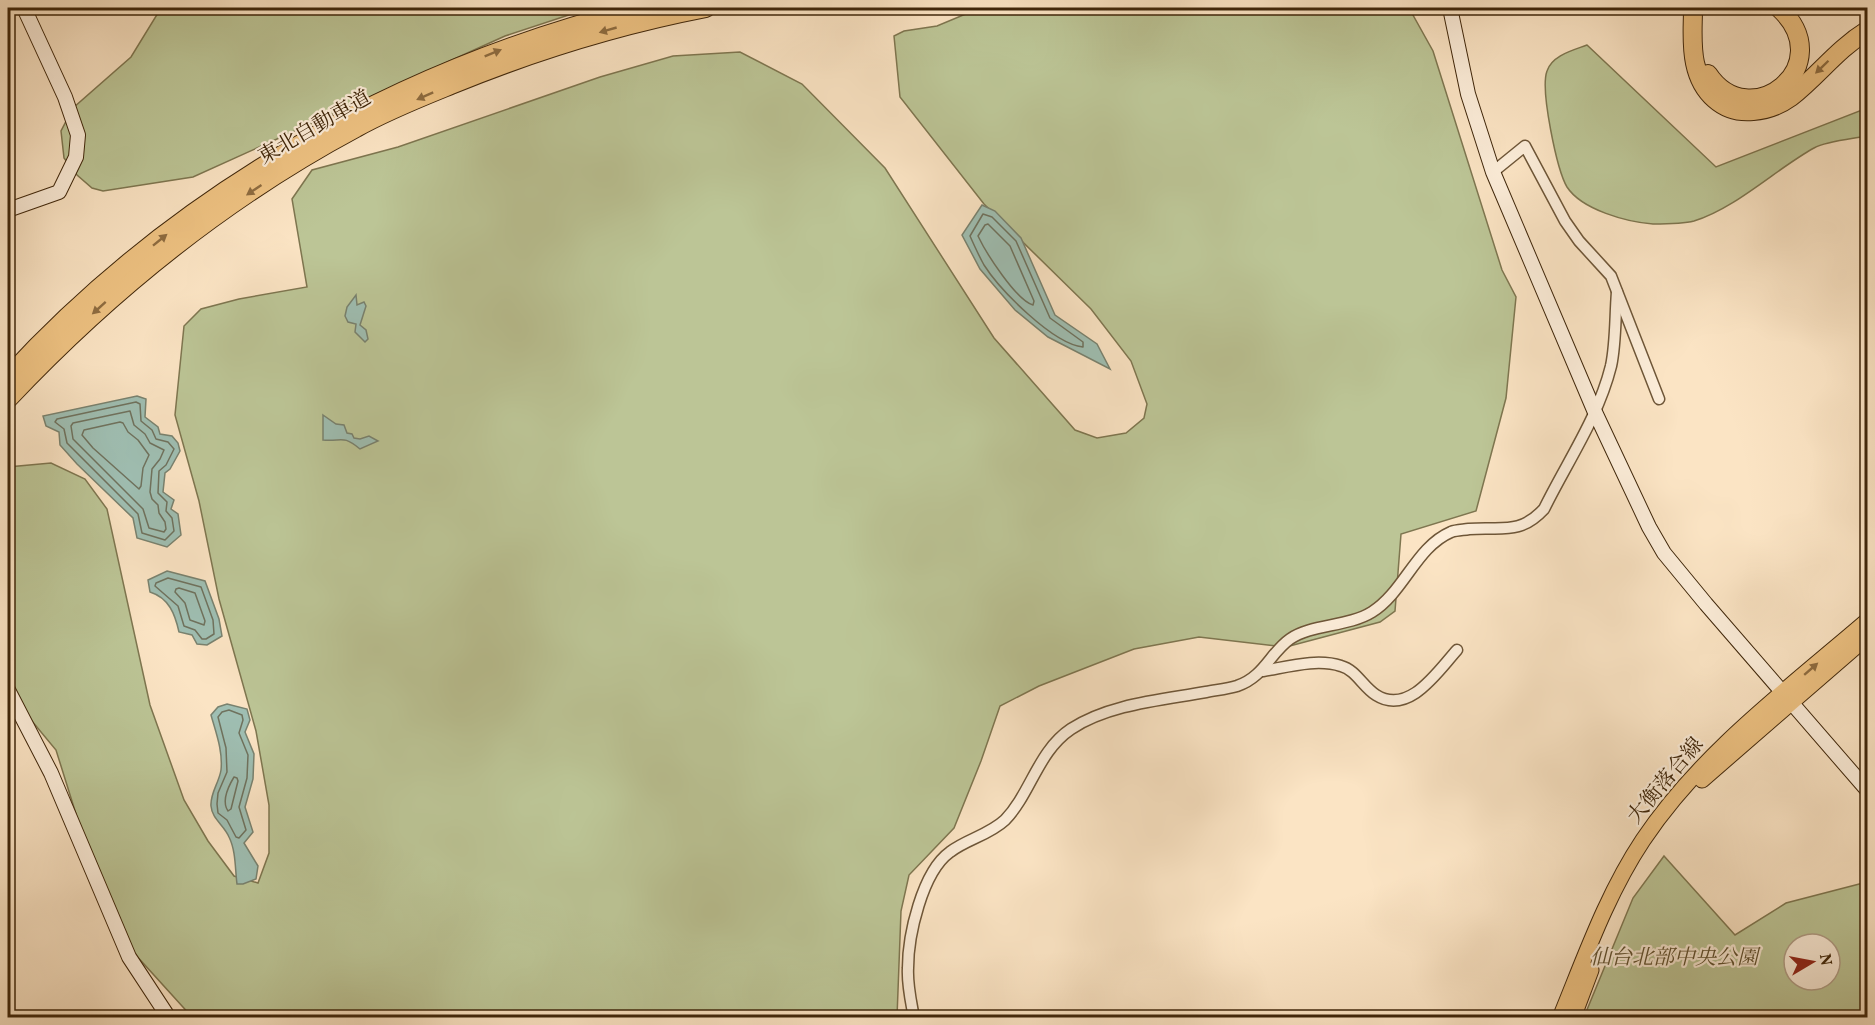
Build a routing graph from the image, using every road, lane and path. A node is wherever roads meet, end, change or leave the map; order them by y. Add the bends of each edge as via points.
1 (24, 8) edge
2 (639, 8) edge
3 (706, 8) edge
4 (1450, 8) edge
5 (1693, 8) edge
6 (1701, 8) edge
7 (1779, 8) edge
8 (1868, 30) edge
9 (1493, 172) junction
10 (8, 210) edge
11 (1617, 292) junction
12 (8, 377) edge
13 (8, 399) edge
14 (1659, 399) dead end
15 (1594, 410) junction
16 (1868, 620) edge
17 (1868, 636) edge
18 (1457, 650) dead end
19 (1263, 671) junction
20 (8, 690) edge
21 (1787, 698) junction
22 (1868, 791) edge
23 (169, 1017) edge
24 (914, 1017) edge
25 (1560, 1017) edge
26 (1573, 1017) edge

1 - 10 street via 78,135 76,157 59,192
12 -> 2 highway, 東北自動車道 via 124,268 210,202 292,148 422,81 559,30
3 -> 13 highway, 東北自動車道 via 623,26 507,62 428,94 299,160 140,272
4 - 9 street via 1468,94
8 -> 5 highway via 1847,43 1776,106 1731,110 1715,101 1695,64
6 - 7 highway via 1701,50 1708,74 1723,91 1745,98 1776,92 1790,80 1798,62 1798,35
9 - 11 street via 1525,146 1565,221 1611,276
9 - 15 street
11 - 14 street
11 - 15 street via 1611,364
15 - 19 street via 1544,509 1534,519 1522,526 1497,530 1452,531 1427,550 1372,612 1292,637
15 - 21 street via 1664,553
21 -> 16 main road, 大衡落合線
17 - 21 main road, 大衡落合線
18 - 19 street via 1415,696 1401,700 1376,695 1342,666 1315,663
19 - 24 street via 1237,686 1104,714 1070,730 1056,742 1006,819 949,852 930,879 910,939 908,984
20 - 23 street via 51,773 129,957
21 - 22 street
21 - 25 main road, 大衡落合線 via 1701,766 1643,840 1615,887
21 - 26 main road, 大衡落合線 via 1708,774 1652,844 1624,890

